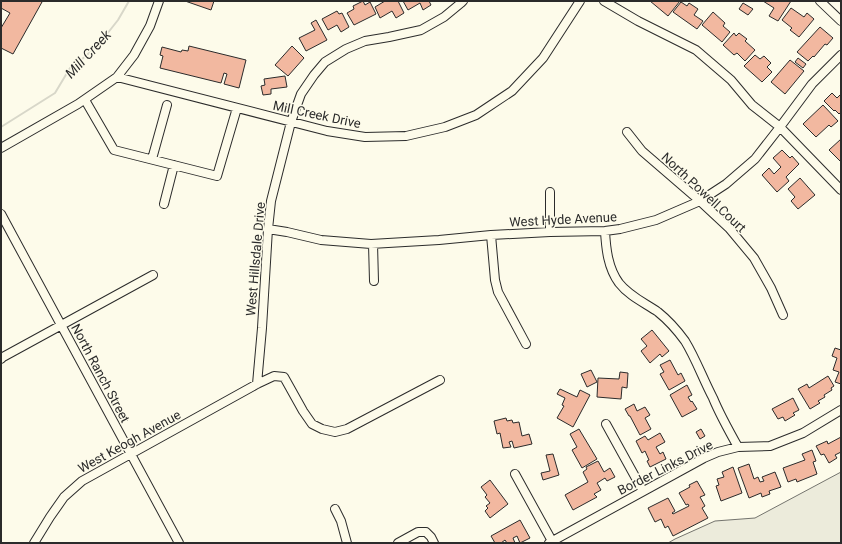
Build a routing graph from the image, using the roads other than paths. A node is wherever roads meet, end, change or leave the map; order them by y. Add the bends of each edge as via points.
1 (159, 1) edge
2 (463, 1) edge
3 (580, 1) edge
4 (604, 1) edge
5 (820, 1) edge
6 (841, 21) edge
7 (841, 55) edge
8 (118, 77) junction
9 (85, 100) junction
10 (166, 105) dead end
11 (237, 108) junction
12 (291, 122) junction
13 (780, 128) junction
14 (627, 132) dead end
15 (1, 148) edge
16 (152, 159) junction
17 (174, 165) junction
18 (841, 190) edge
19 (550, 192) dead end
20 (700, 201) junction
21 (164, 204) dead end
22 (1, 214) edge
23 (268, 229) junction
24 (604, 231) junction
25 (550, 232) junction
26 (490, 235) junction
27 (373, 244) junction
28 (153, 275) dead end
29 (374, 281) dead end
30 (783, 315) dead end
31 (61, 325) junction
32 (526, 344) dead end
33 (1, 359) edge
34 (440, 380) dead end
35 (257, 384) junction
36 (841, 410) edge
37 (606, 424) dead end
38 (738, 447) junction
39 (131, 453) junction
40 (515, 474) dead end
41 (643, 492) junction
42 (334, 509) dead end
43 (551, 542) edge
44 (34, 543) edge
45 (179, 543) edge
46 (347, 543) edge
47 (398, 543) edge
48 (434, 543) edge

1 - 8 street via 150,26
2 - 12 street, West Hillsdale Drive via 444,17 421,30 365,41 324,62 301,94
3 - 12 street, Mill Creek Drive via 543,58 512,91 476,115 445,127 406,136 365,137
4 - 13 street via 638,22 696,50
5 - 6 street
7 - 13 street, West Hyde Avenue via 812,84
8 - 9 street
8 - 11 street, Mill Creek Drive
9 - 15 street
9 - 16 street via 114,150
10 - 16 street
11 - 12 street, Mill Creek Drive
11 - 17 street via 216,176
12 - 23 street, West Hillsdale Drive via 271,201
13 - 18 street
13 - 20 street, West Hyde Avenue via 755,159 726,184
14 - 20 street, North Powell Court via 642,151
16 - 17 street
17 - 21 street
19 - 25 street
20 - 24 street, West Hyde Avenue via 656,220
20 - 30 street, North Powell Court via 730,228 754,258 772,288
22 - 31 street, North Ranch Street
23 - 27 street, West Hyde Avenue via 321,240
23 - 35 street, West Hillsdale Drive
24 - 25 street, West Hyde Avenue
24 - 38 street via 610,265 619,283 672,324 697,363
25 - 26 street, West Hyde Avenue
26 - 27 street, West Hyde Avenue
26 - 32 street via 498,292
27 - 29 street
28 - 31 street
31 - 33 street
31 - 39 street, North Ranch Street
34 - 35 street, West Keogh Avenue via 347,429 335,432 312,424 284,377 274,376
35 - 39 street, West Keogh Avenue
36 - 38 street, Border Links Drive via 803,433 770,446
37 - 41 street
38 - 41 street, Border Links Drive via 704,458
39 - 44 street, West Keogh Avenue via 82,481 64,497
39 - 45 street, North Ranch Street
40 - 43 street
41 - 43 street, Border Links Drive
42 - 46 street
47 - 48 street via 418,532 426,532

